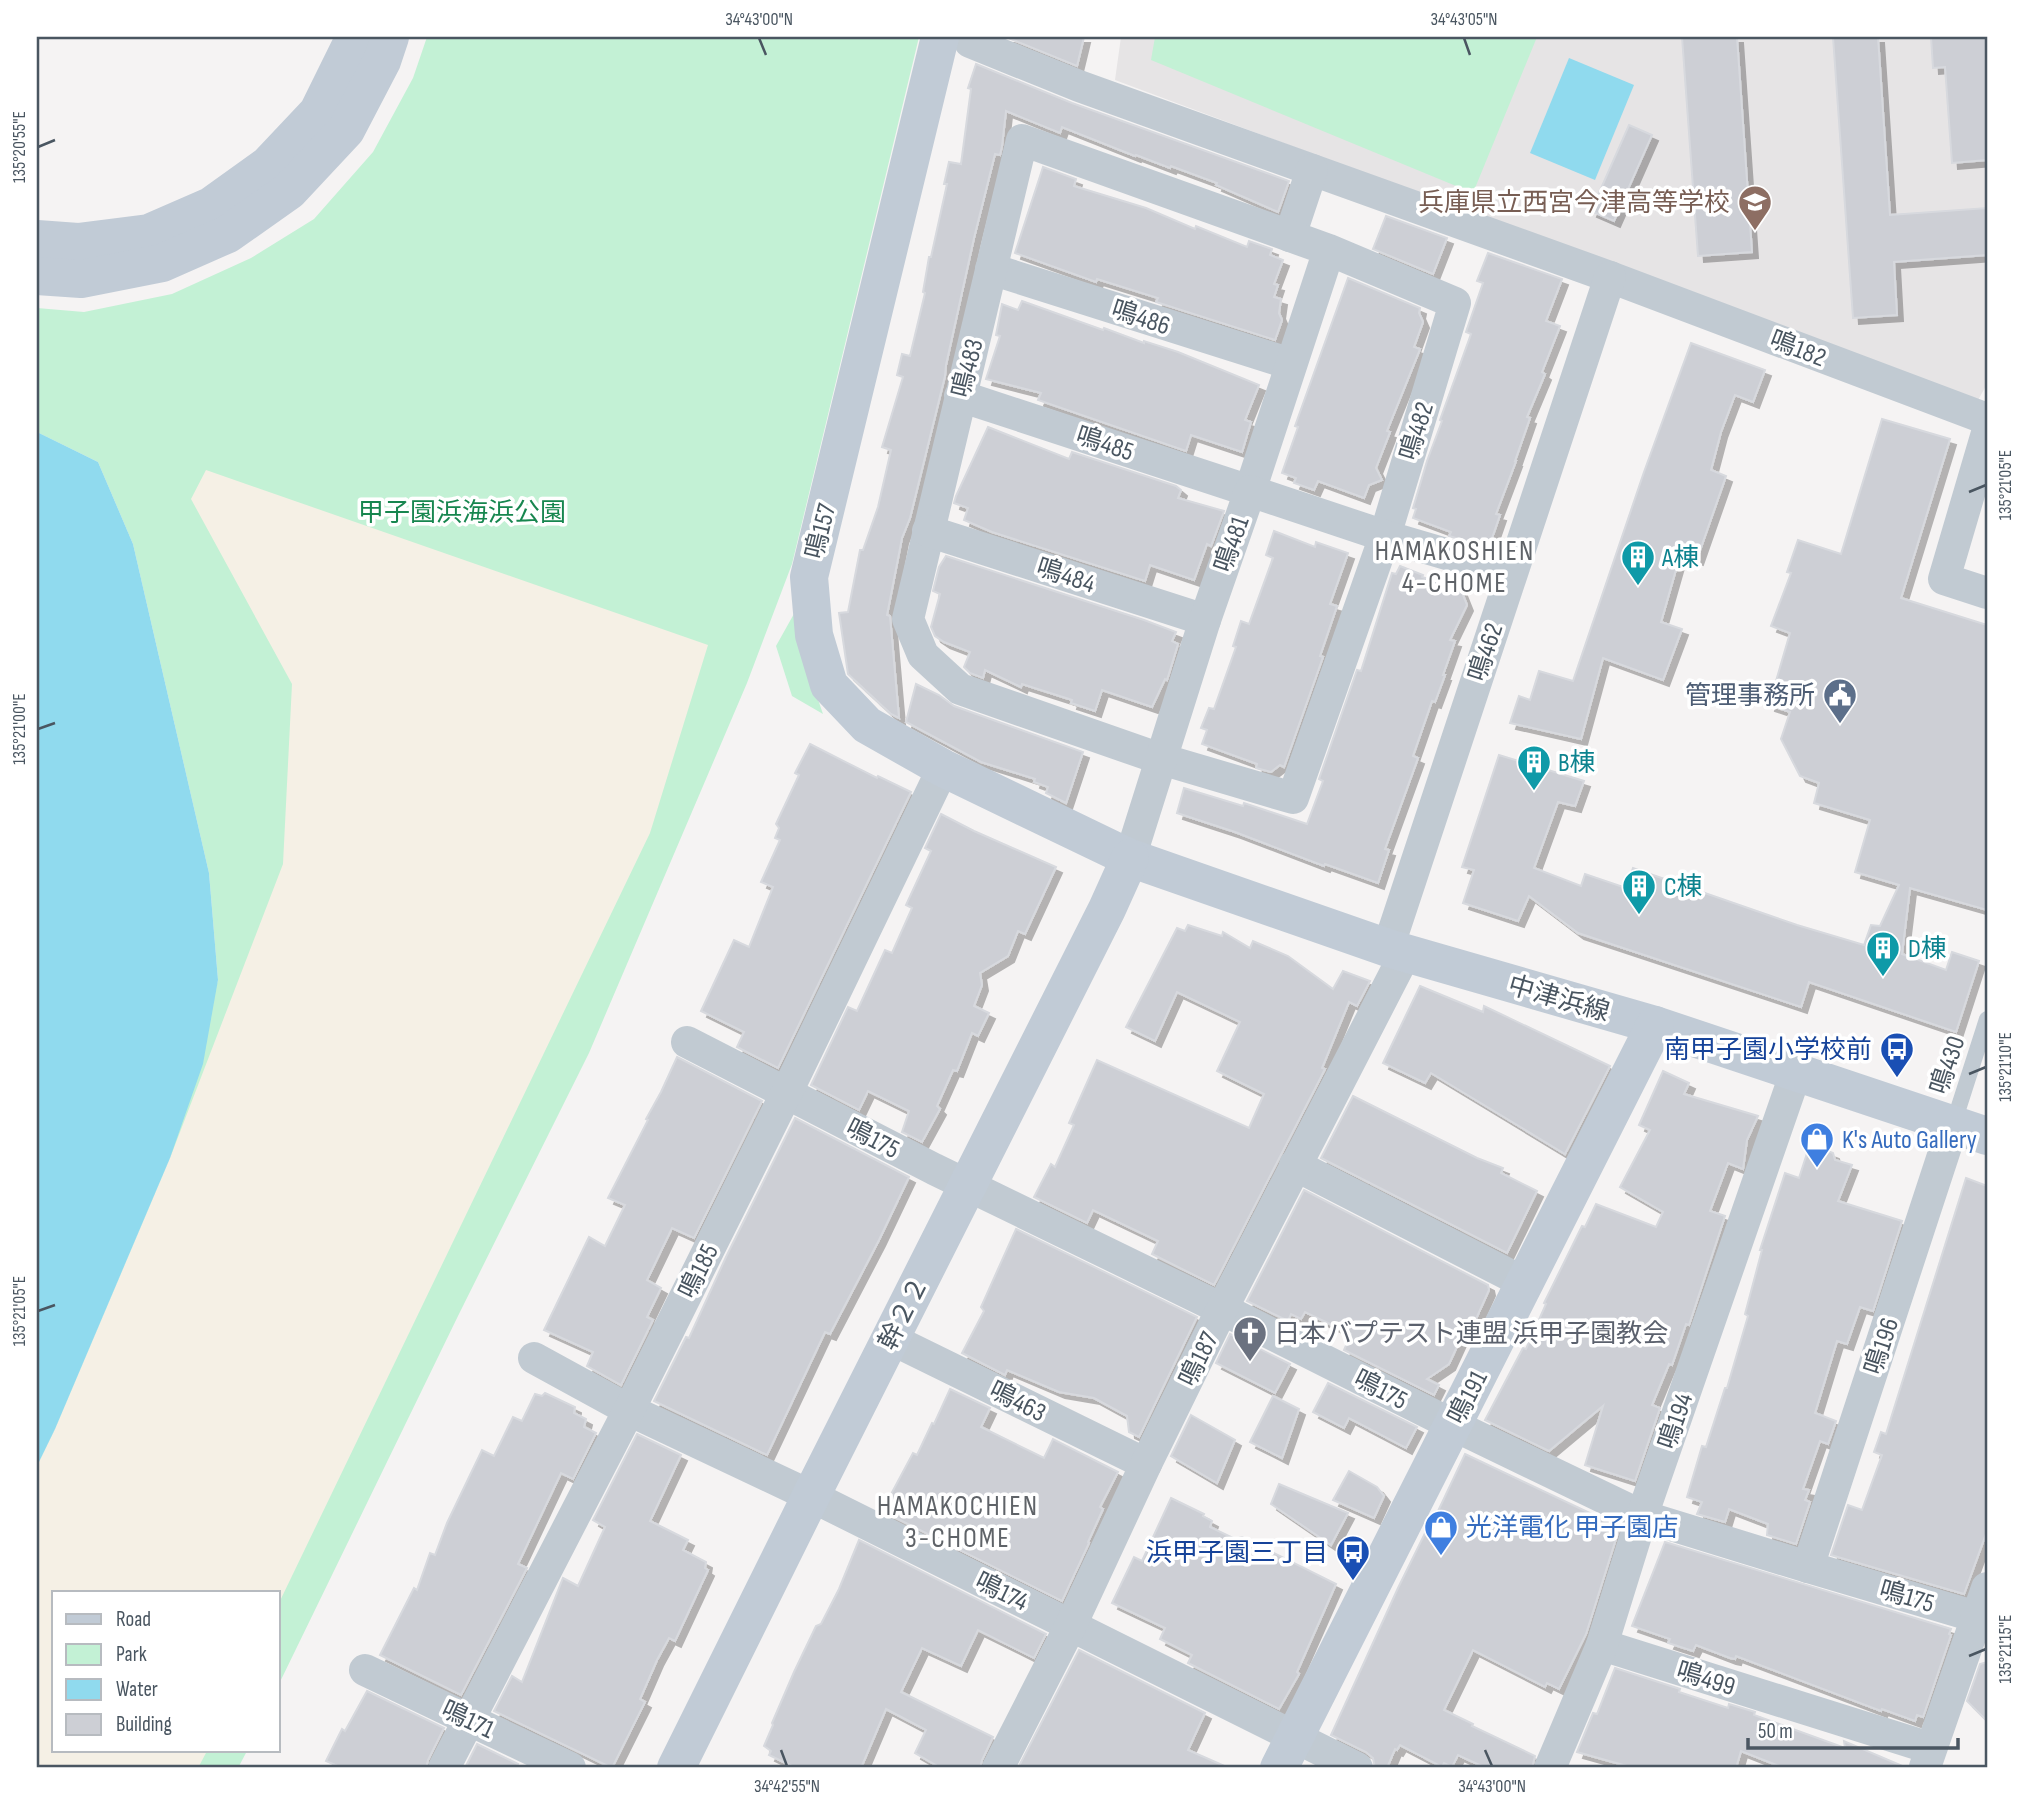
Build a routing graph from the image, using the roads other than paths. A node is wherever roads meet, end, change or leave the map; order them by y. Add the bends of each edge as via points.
1 (355, 37) edge
2 (390, 37) edge
3 (955, 39) edge
4 (1312, 170) junction
5 (1290, 236) junction
6 (37, 239) edge
7 (1329, 250) junction
8 (991, 269) junction
9 (37, 276) edge
10 (1609, 277) junction
11 (1291, 365) junction
12 (960, 396) junction
13 (1987, 419) edge
14 (1987, 433) edge
15 (1250, 491) junction
16 (928, 531) junction
17 (1385, 536) junction
18 (1511, 573) junction
19 (1987, 593) edge
20 (1205, 620) junction
21 (1161, 759) junction
22 (943, 768) junction
23 (1130, 858) junction
24 (1396, 951) junction
25 (1987, 1019) edge
26 (1655, 1025) junction
27 (687, 1042) dead end
28 (1796, 1072) junction
29 (786, 1094) junction
30 (1970, 1130) edge
31 (1295, 1165) junction
32 (968, 1184) junction
33 (1525, 1283) junction
34 (1223, 1309) junction
35 (891, 1339) junction
36 (534, 1358) dead end
37 (629, 1410) junction
38 (1452, 1425) junction
39 (1146, 1464) junction
40 (811, 1496) junction
41 (1642, 1516) junction
42 (1808, 1567) junction
43 (1984, 1608) edge
44 (1071, 1625) junction
45 (1602, 1645) junction
46 (365, 1670) dead end
47 (469, 1719) junction
48 (1287, 1753) edge
49 (1927, 1758) edge
50 (444, 1768) edge
51 (570, 1768) edge
52 (676, 1768) edge
53 (998, 1768) edge
54 (1357, 1768) edge
55 (1552, 1768) edge

1 - 6 street via 318,112 268,164 211,206 149,233 78,242
2 - 9 street via 346,130 289,191 228,234 162,263 81,279
3 - 4 street, 鳴182
3 - 22 street, 鳴157 via 809,577 814,635 829,685 867,725
4 - 5 street
4 - 10 street, 鳴182
5 - 7 street, 鳴483
5 - 8 street, 鳴483 via 1022,140
7 - 11 street
7 - 17 street, 鳴482 via 1455,303
8 - 11 street, 鳴486
8 - 12 street, 鳴483
10 - 13 street, 鳴182
10 - 18 street, 鳴462
11 - 15 street
12 - 15 street, 鳴485
12 - 16 street, 鳴483
14 - 19 street via 1944,579
15 - 17 street, 鳴481
15 - 20 street, 鳴481
16 - 20 street, 鳴484
16 - 21 street, 鳴483 via 908,620 923,655 960,689
17 - 18 street, 鳴481
17 - 21 street, 鳴482 via 1293,798
18 - 24 street, 鳴462
20 - 21 street, 鳴481
21 - 23 street, 鳴481
22 - 23 street, 鳴157
22 - 29 street, 鳴185
23 - 24 street, 中津浜線
23 - 32 street, 幹２２
24 - 26 street, 中津浜線
24 - 31 street, 鳴187 via 1343,1075
25 - 30 lane, 鳴430
26 - 28 street, 中津浜線
26 - 33 street, 鳴191
27 - 29 street, 鳴175
28 - 30 street, 中津浜線
28 - 41 street, 鳴194
29 - 32 street, 鳴175
29 - 37 street, 鳴185
30 - 42 street, 鳴196
31 - 33 street
31 - 34 street, 鳴187
32 - 34 street, 鳴175
32 - 35 street, 幹２２
33 - 38 street, 鳴191
34 - 38 street, 鳴175
34 - 39 street, 鳴187
35 - 39 street, 鳴463
35 - 40 street, 幹２２
36 - 37 street, 鳴174
37 - 40 street, 鳴174
37 - 47 street, 鳴185
38 - 41 street, 鳴175
38 - 48 street, 鳴191
39 - 44 street, 鳴187
40 - 44 street, 鳴174
40 - 52 street, 幹２２
41 - 42 street, 鳴175
41 - 45 street, 鳴194
42 - 43 street, 鳴175
43 - 49 street
44 - 48 street, 鳴174
44 - 53 street, 鳴187
45 - 49 street, 鳴499
45 - 55 street, 鳴194
46 - 47 street, 鳴171
47 - 50 street, 鳴185
47 - 51 street, 鳴171
48 - 54 street, 鳴174

